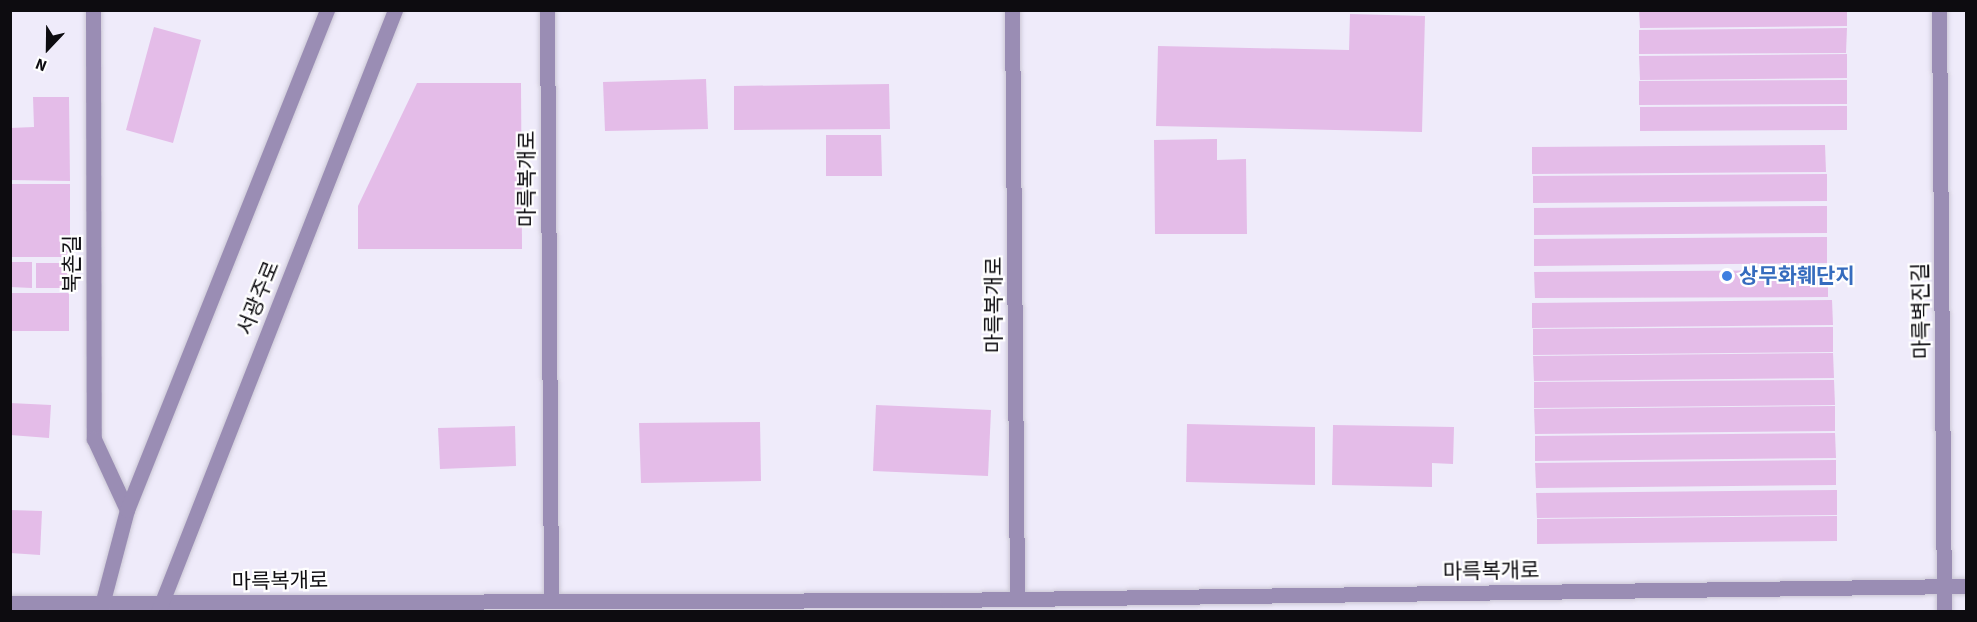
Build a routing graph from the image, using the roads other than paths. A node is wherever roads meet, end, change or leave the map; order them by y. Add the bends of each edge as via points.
1 (93, 10) edge
2 (327, 10) edge
3 (394, 10) edge
4 (547, 10) edge
5 (1012, 10) edge
6 (1939, 10) edge
7 (127, 510) junction
8 (1945, 586) junction
9 (1966, 586) edge
10 (550, 598) junction
11 (1017, 599) junction
12 (10, 603) edge
13 (101, 607) edge
14 (159, 607) edge
15 (1944, 612) edge

1 - 7 street, 북촌길 via 94,439
2 - 7 street
3 - 14 street, 서광주로
4 - 10 street, 마륵복개로
5 - 11 street, 마륵복개로
6 - 8 street, 마륵벽진길
7 - 13 street
8 - 9 street, 마륵복개로
8 - 11 street, 마륵복개로
8 - 15 street, 마륵벽진길
10 - 11 street, 마륵복개로
10 - 14 street, 마륵복개로
12 - 13 street, 마륵복개로
13 - 14 street, 마륵복개로

